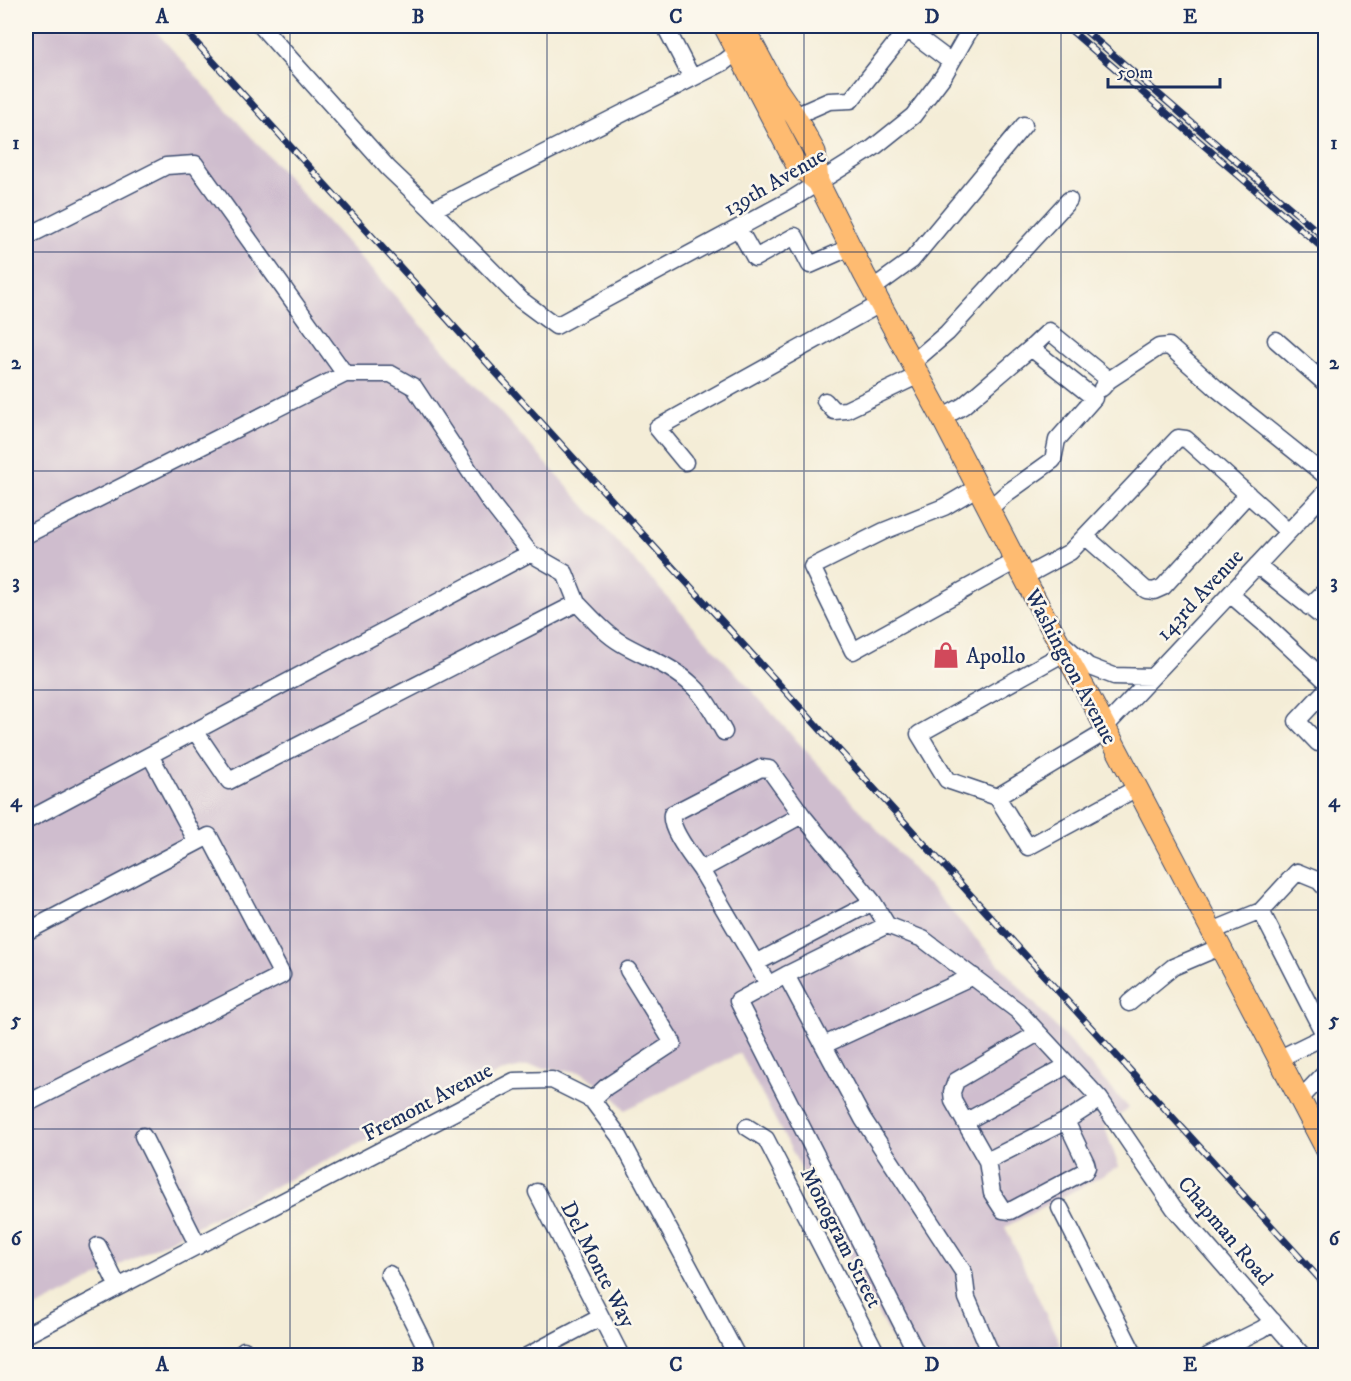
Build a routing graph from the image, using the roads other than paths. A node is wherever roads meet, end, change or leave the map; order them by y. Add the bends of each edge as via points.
1 (261, 26) edge
2 (665, 26) edge
3 (724, 26) edge
4 (742, 26) edge
5 (972, 26) edge
6 (737, 52) junction
7 (951, 62) junction
8 (692, 78) junction
9 (776, 88) junction
10 (795, 116) junction
11 (1024, 125) dead end
12 (818, 182) junction
13 (1068, 200) dead end
14 (432, 210) junction
15 (738, 228) junction
16 (26, 237) edge
17 (851, 247) junction
18 (877, 297) junction
19 (1276, 340) dead end
20 (1031, 348) junction
21 (916, 369) junction
22 (345, 374) junction
23 (1109, 380) junction
24 (1326, 384) edge
25 (1094, 398) junction
26 (825, 401) dead end
27 (942, 418) junction
28 (685, 462) dead end
29 (1326, 476) edge
30 (978, 487) junction
31 (1326, 492) edge
32 (1248, 494) junction
33 (989, 508) junction
34 (1288, 532) junction
35 (26, 535) edge
36 (1085, 536) junction
37 (530, 553) junction
38 (1257, 565) junction
39 (1020, 569) junction
40 (1326, 590) edge
41 (1230, 594) junction
42 (577, 603) junction
43 (1309, 607) junction
44 (1326, 620) edge
45 (1060, 645) junction
46 (1152, 677) junction
47 (1326, 681) edge
48 (1326, 690) edge
49 (1106, 729) junction
50 (195, 731) junction
51 (724, 732) dead end
52 (1326, 735) edge
53 (150, 755) junction
54 (1137, 788) junction
55 (997, 797) junction
56 (802, 815) junction
57 (26, 821) edge
58 (197, 842) junction
59 (701, 870) junction
60 (1326, 889) edge
61 (873, 902) junction
62 (1261, 910) junction
63 (887, 925) junction
64 (26, 932) edge
65 (1216, 939) junction
66 (756, 963) junction
67 (628, 970) dead end
68 (786, 975) junction
69 (973, 976) junction
70 (768, 984) junction
71 (1129, 1003) dead end
72 (1038, 1033) junction
73 (824, 1045) junction
74 (1278, 1059) junction
75 (1068, 1065) junction
76 (1326, 1072) edge
77 (1100, 1099) junction
78 (1300, 1099) junction
79 (592, 1100) junction
80 (26, 1104) edge
81 (1066, 1121) junction
82 (965, 1122) junction
83 (747, 1127) dead end
84 (143, 1136) dead end
85 (1326, 1149) edge
86 (987, 1161) junction
87 (537, 1192) dead end
88 (1060, 1208) dead end
89 (98, 1246) dead end
90 (198, 1246) junction
91 (389, 1274) dead end
92 (118, 1287) junction
93 (601, 1317) junction
94 (1274, 1321) junction
95 (26, 1335) edge
96 (430, 1356) edge
97 (527, 1356) edge
98 (621, 1356) edge
99 (737, 1356) edge
100 (878, 1356) edge
101 (918, 1356) edge
102 (992, 1356) edge
103 (1135, 1356) edge
104 (1208, 1356) edge
105 (1303, 1356) edge

1 - 14 street via 387,168
2 - 8 street
3 - 6 main road, Washington Avenue
4 - 9 main road, Washington Avenue
5 - 7 street, 139th Avenue
6 - 8 street
6 - 9 street via 751,62 765,84
6 - 12 main road, Washington Avenue via 796,164
7 - 10 street via 907,29 851,100 829,101
7 - 12 street, 139th Avenue via 913,116 873,148
8 - 14 street
9 - 10 main road, Washington Avenue
10 - 12 main road, Washington Avenue via 815,152
11 - 18 street
12 - 15 street, 139th Avenue
12 - 17 main road, Washington Avenue
13 - 21 street
14 - 15 street, 139th Avenue via 521,300 556,326
15 - 17 street via 755,258 795,236 810,265
16 - 22 street via 166,166 195,164
17 - 18 main road, Washington Avenue
18 - 21 main road, Washington Avenue
18 - 28 street via 657,428
19 - 24 street
20 - 23 street via 1049,331
20 - 25 street
20 - 27 street via 963,406
21 - 26 street via 846,410 834,411
21 - 27 main road, Washington Avenue
22 - 35 street
22 - 37 street via 391,374 414,387 490,502
23 - 25 street
23 - 29 street via 1159,347 1169,346
25 - 33 street via 1057,440 1053,460
27 - 30 main road, Washington Avenue
30 - 33 main road, Washington Avenue
30 - 39 street via 944,507 812,567 853,651
31 - 34 street, 143rd Avenue
32 - 34 street
32 - 36 street via 1163,587 1155,591 1146,590
32 - 36 street via 1186,439 1178,438
33 - 39 main road, Washington Avenue
34 - 38 street, 143rd Avenue
36 - 39 street via 1070,552
37 - 42 street via 565,573
37 - 50 street
38 - 41 street, 143rd Avenue
38 - 43 street
39 - 45 main road, Washington Avenue
40 - 43 street
41 - 46 street, 143rd Avenue
41 - 47 street
42 - 50 street via 229,781
42 - 51 street via 606,634 693,686
43 - 44 street
45 - 46 street via 1088,666 1114,676
45 - 49 main road, Washington Avenue
45 - 55 street via 919,734 946,780
46 - 49 street, 143rd Avenue
48 - 52 street via 1297,722 1318,743
49 - 54 main road, Washington Avenue
49 - 55 street, 143rd Avenue
50 - 53 street
53 - 57 street
53 - 58 street
54 - 55 street via 1028,848
54 - 65 main road, Washington Avenue
56 - 59 street
56 - 59 street via 769,769 761,768 672,814 671,821
56 - 61 street
58 - 64 street
58 - 80 street via 209,836 282,975
59 - 66 street
60 - 62 street via 1319,881 1297,873
61 - 63 street
61 - 66 street
62 - 65 street
62 - 74 street via 1325,1036
63 - 68 street
63 - 69 street, Chapman Road via 923,939
65 - 71 street
65 - 74 main road, Washington Avenue
66 - 70 street
67 - 79 street via 673,1043
68 - 70 street
68 - 73 street
69 - 72 street, Chapman Road via 1018,1011
69 - 73 street
70 - 101 street via 738,1001
72 - 75 street, Chapman Road
72 - 82 street via 956,1081 952,1092
73 - 102 street via 863,1119 964,1273 967,1298
74 - 78 main road, Washington Avenue
75 - 77 street, Chapman Road
75 - 82 street
76 - 78 street
77 - 81 street
77 - 94 street, Chapman Road via 1174,1208
78 - 85 main road, Washington Avenue
79 - 90 street, Fremont Avenue via 552,1080 514,1081
79 - 99 street, Fremont Avenue via 619,1136
81 - 86 street
81 - 86 street via 1086,1163 1085,1171 1010,1211 1003,1210 992,1193
82 - 86 street
83 - 100 street, Monogram Street via 766,1139
84 - 90 street
87 - 93 street, Del Monte Way
88 - 103 street
89 - 92 street
90 - 92 street, Fremont Avenue
91 - 96 street
92 - 95 street, Fremont Avenue
93 - 97 street
93 - 98 street, Del Monte Way
94 - 104 street
94 - 105 street, Chapman Road

